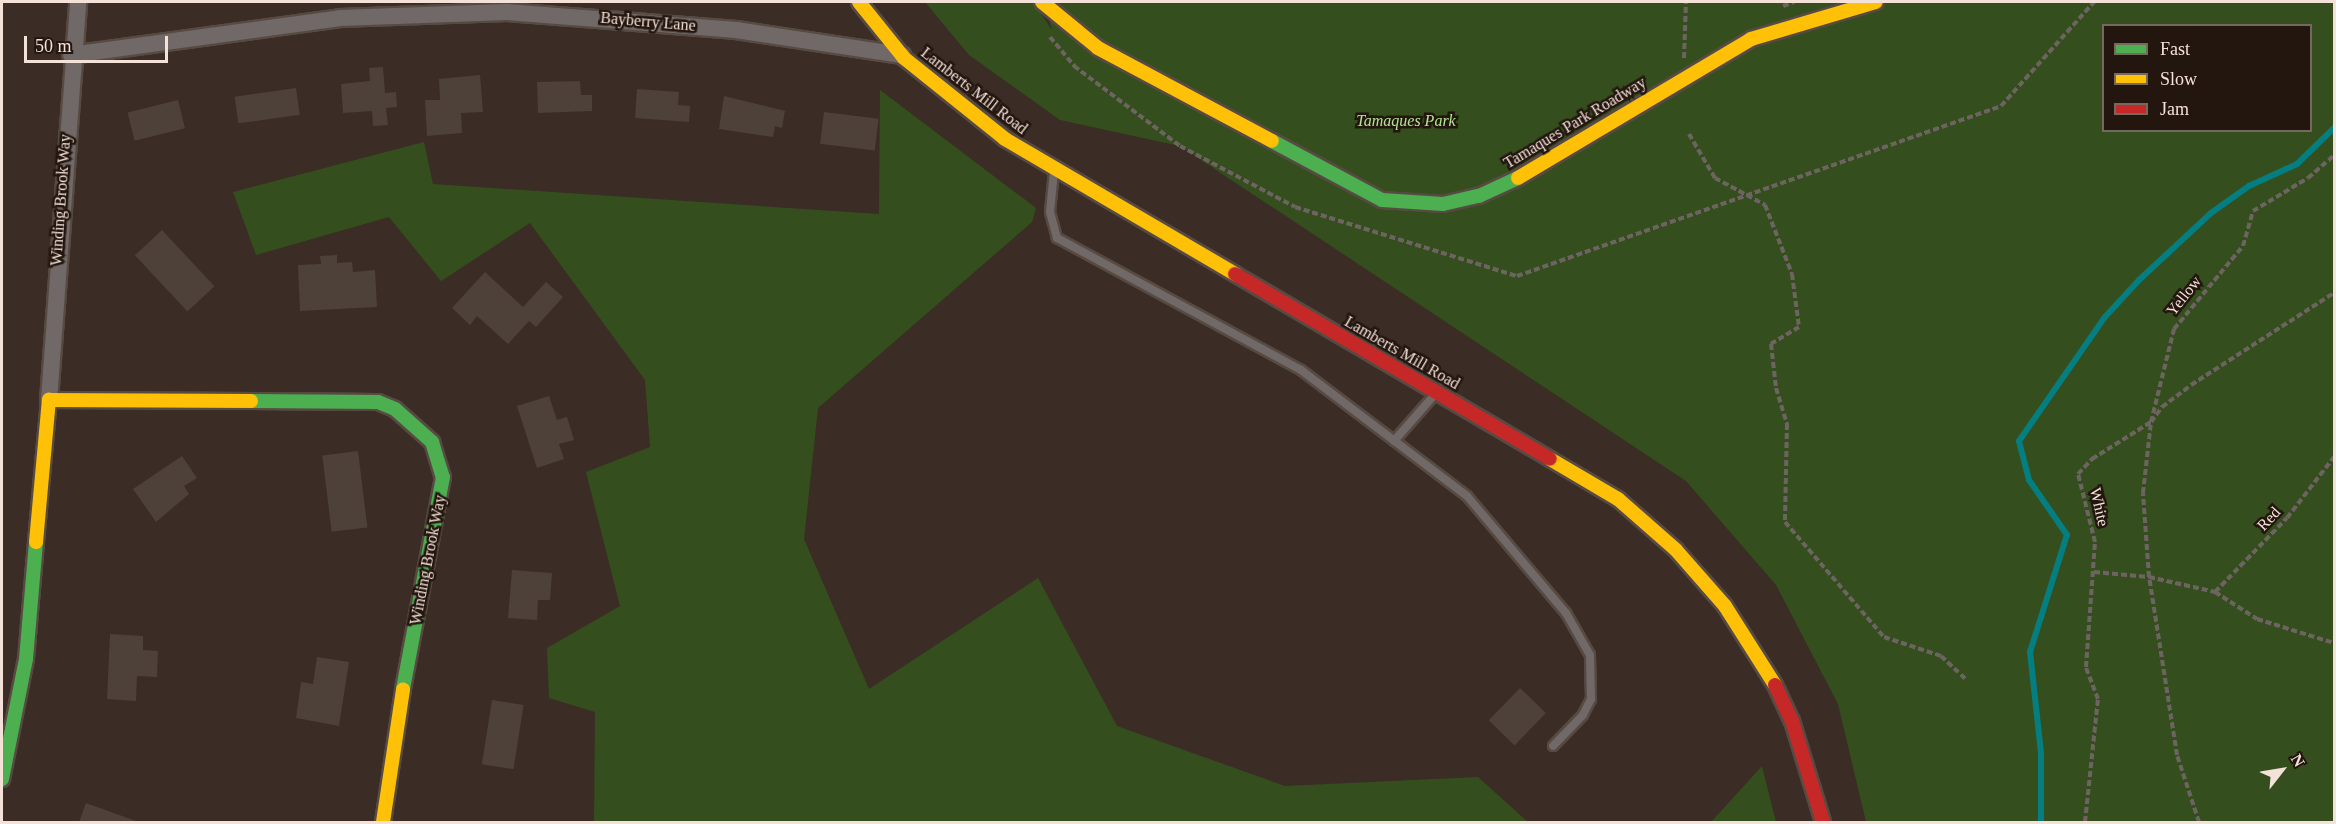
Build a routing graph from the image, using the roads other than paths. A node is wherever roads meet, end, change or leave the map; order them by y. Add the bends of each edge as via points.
1 (78, 2) edge
2 (860, 2) edge
3 (1042, 2) edge
4 (1876, 2) edge
5 (71, 55) junction
6 (902, 55) junction
7 (1054, 168) junction
8 (1436, 393) junction
9 (49, 400) junction
10 (1394, 441) junction
11 (1553, 746) dead end
12 (2, 779) edge
13 (383, 822) edge
14 (1823, 822) edge

1 - 5 street, Winding Brook Way
2 - 6 street, Lamberts Mill Road
3 - 4 street, Tamaques Park Roadway via 1098,48 1382,200 1443,204 1479,196 1529,173 1751,39
5 - 6 street, Bayberry Lane via 340,18 507,12 736,30
5 - 9 street, Winding Brook Way
6 - 7 street, Lamberts Mill Road via 1005,139
7 - 8 street, Lamberts Mill Road
7 - 10 lane via 1050,212 1058,238 1301,370
8 - 10 lane
8 - 14 street, Lamberts Mill Road via 1618,500 1676,550 1725,606 1765,666 1792,721
9 - 12 street, Winding Brook Way via 26,659
9 - 13 street, Winding Brook Way via 378,402 394,409 432,442 443,477 440,505 388,771
10 - 11 lane via 1467,496 1581,635 1590,655 1591,699 1583,715

